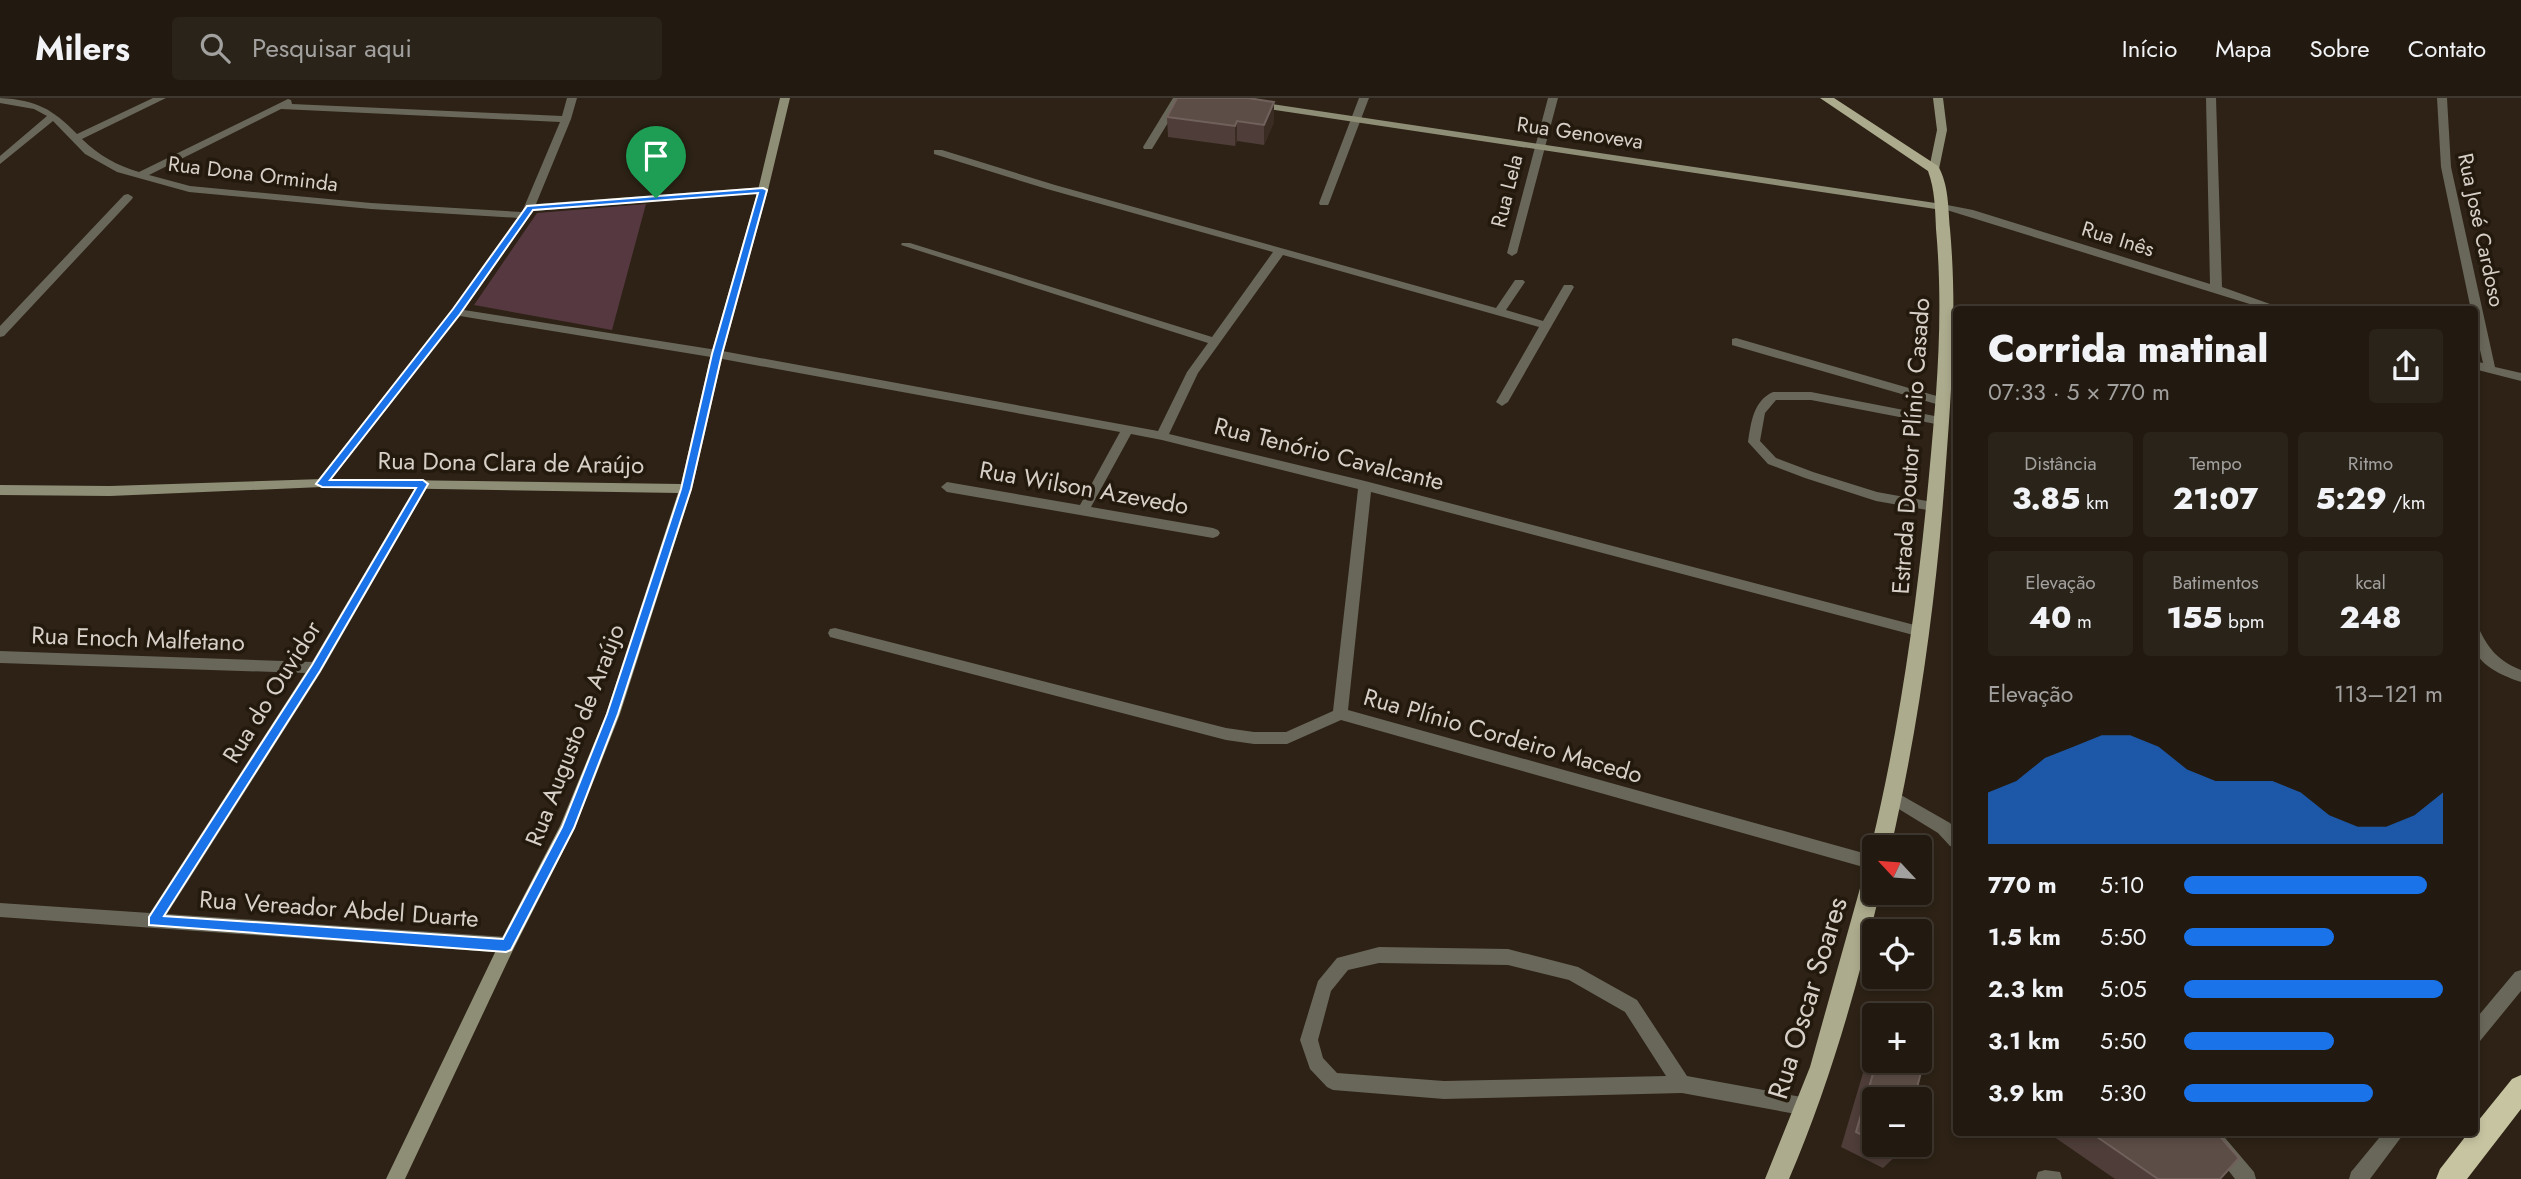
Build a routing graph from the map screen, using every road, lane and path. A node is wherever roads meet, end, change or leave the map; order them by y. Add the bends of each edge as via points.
1 (160, 98) edge
2 (295, 98) edge
3 (572, 98) edge
4 (785, 98) edge
5 (1178, 98) edge
6 (1364, 98) edge
7 (1553, 98) edge
8 (1826, 98) edge
9 (1938, 98) edge
10 (2211, 98) edge
11 (2442, 98) edge
12 (16, 99) edge
13 (0, 100) edge
14 (1251, 104) edge
15 (280, 106) junction
16 (53, 116) junction
17 (566, 119) junction
18 (1356, 120) junction
19 (75, 139) junction
20 (1538, 146) junction
21 (1149, 147) dead end
22 (938, 152) dead end
23 (0, 161) edge
24 (1934, 169) junction
25 (138, 176) junction
26 (763, 190) junction
27 (128, 197) dead end
28 (1324, 203) dead end
29 (1942, 207) junction
30 (528, 211) junction
31 (906, 245) dead end
32 (1280, 251) junction
33 (1512, 253) dead end
34 (1519, 282) dead end
35 (1568, 287) dead end
36 (2216, 289) junction
37 (2270, 306) edge
38 (2476, 306) edge
39 (457, 312) junction
40 (1499, 312) junction
41 (2478, 314) edge
42 (1546, 325) junction
43 (0, 333) edge
44 (1213, 341) junction
45 (1736, 342) dead end
46 (717, 354) junction
47 (2478, 366) edge
48 (1951, 367) edge
49 (2490, 369) junction
50 (2521, 377) edge
51 (1502, 402) dead end
52 (1942, 402) junction
53 (1941, 421) junction
54 (1128, 429) junction
55 (1163, 436) junction
56 (322, 484) junction
57 (423, 484) junction
58 (1365, 486) junction
59 (947, 487) dead end
60 (686, 489) junction
61 (0, 490) edge
62 (1933, 506) junction
63 (1083, 511) junction
64 (1213, 533) dead end
65 (1921, 632) junction
66 (835, 633) dead end
67 (2478, 642) edge
68 (0, 657) edge
69 (316, 668) junction
70 (2521, 676) edge
71 (1340, 714) junction
72 (1894, 798) junction
73 (1950, 827) edge
74 (1884, 835) edge
75 (1862, 860) edge
76 (1866, 905) edge
77 (0, 910) edge
78 (154, 921) junction
79 (506, 945) junction
80 (2521, 978) edge
81 (2478, 1030) edge
82 (1682, 1084) junction
83 (2521, 1088) edge
84 (1807, 1107) junction
85 (2211, 1136) edge
86 (2393, 1136) edge
87 (1796, 1139) junction
88 (395, 1179) edge
89 (1777, 1179) edge
90 (1793, 1179) edge
91 (2045, 1179) edge
92 (2053, 1179) edge
93 (2247, 1179) edge
94 (2358, 1179) edge
95 (2450, 1179) edge

1 - 19 street
2 - 15 street
3 - 17 street
4 - 26 street, Rua Augusto de Araújo
5 - 21 street
6 - 18 street
7 - 20 street, Rua Lela
8 - 24 main road
9 - 24 street, Estrada Doutor Plínio Casado via 1942,130
10 - 36 street
11 - 38 street, Rua José Cardoso via 2446,167
12 - 13 street, Rua Dona Orminda
12 - 16 street, Rua Dona Orminda
14 - 18 street, Rua Genoveva
15 - 17 street
15 - 25 street
16 - 19 street, Rua Dona Orminda
16 - 23 street
17 - 30 street
18 - 20 street, Rua Genoveva
18 - 28 street
19 - 25 street, Rua Dona Orminda via 107,163
20 - 29 street, Rua Genoveva
20 - 33 street, Rua Lela
22 - 32 street
24 - 29 main road, Estrada Doutor Plínio Casado
25 - 30 street, Rua Dona Orminda via 189,189 248,196
26 - 30 street, Rua Dona Orminda
26 - 46 street, Rua Augusto de Araújo
27 - 43 street
29 - 36 street, Rua Inês
29 - 48 main road, Estrada Doutor Plínio Casado
30 - 39 street
31 - 44 street
32 - 40 street
32 - 44 street
34 - 40 street
35 - 42 street
36 - 37 street, Rua Inês
39 - 46 street, Rua Tenório Cavalcante
39 - 56 street
40 - 42 street
41 - 49 street, Rua José Cardoso
42 - 51 street
44 - 55 street via 1181,394
45 - 52 street
46 - 54 street, Rua Tenório Cavalcante
46 - 60 street, Rua Augusto de Araújo
47 - 49 street
48 - 52 main road, Estrada Doutor Plínio Casado
49 - 50 street
52 - 53 main road, Estrada Doutor Plínio Casado
53 - 62 main road, Estrada Doutor Plínio Casado
53 - 62 street via 1811,396 1773,396 1759,412 1754,442 1772,461 1809,475 1876,496
54 - 55 street, Rua Tenório Cavalcante
54 - 63 street
55 - 58 street, Rua Tenório Cavalcante
56 - 57 street, Rua Dona Clara de Araújo
56 - 61 street, Rua Dona Clara de Araújo
57 - 60 street, Rua Dona Clara de Araújo
57 - 69 street, Rua do Ouvidor
58 - 65 street, Rua Tenório Cavalcante
58 - 71 street
59 - 63 street, Rua Wilson Azevedo
60 - 79 street, Rua Augusto de Araújo via 608,727 568,828
62 - 65 main road, Estrada Doutor Plínio Casado
63 - 64 street, Rua Wilson Azevedo
65 - 72 main road, Estrada Doutor Plínio Casado
66 - 71 street, Rua Plínio Cordeiro Macedo via 1245,737 1287,738
67 - 70 street via 2495,664
68 - 69 street, Rua Enoch Malfetano
69 - 78 street, Rua do Ouvidor
71 - 75 street, Rua Plínio Cordeiro Macedo
72 - 73 street
72 - 74 main road
76 - 84 main road, Rua Oscar Soares via 1845,991
77 - 78 street, Rua Vereador Abdel Duarte
78 - 79 street, Rua Vereador Abdel Duarte
79 - 88 street, Rua Augusto de Araújo
80 - 81 street
82 - 82 street via 1444,1090 1333,1081 1316,1063 1309,1040 1324,986 1343,963 1379,955 1508,957 1572,973 1631,1006
82 - 84 street
83 - 95 highway
84 - 87 main road, Rua Oscar Soares
85 - 93 street
86 - 94 street
87 - 89 main road, Rua Oscar Soares
87 - 90 main road, Rua Oscar Soares
91 - 92 street

